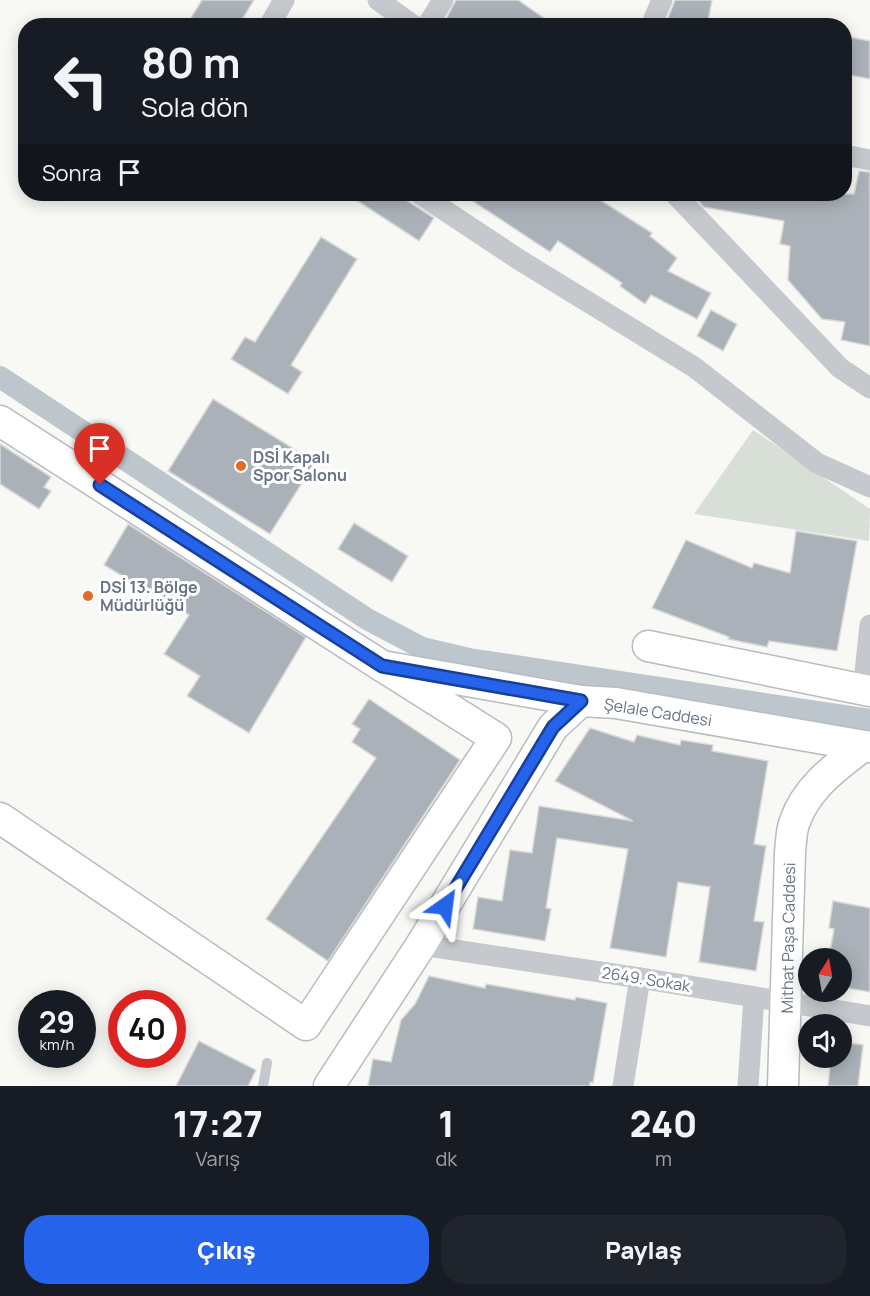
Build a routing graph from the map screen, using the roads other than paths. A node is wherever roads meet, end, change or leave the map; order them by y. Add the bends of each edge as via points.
1 (284, 0) edge
2 (378, 0) edge
3 (443, 0) edge
4 (662, 0) edge
5 (274, 18) edge
6 (403, 18) edge
7 (432, 18) edge
8 (654, 18) edge
9 (852, 157) edge
10 (870, 160) edge
11 (431, 201) edge
12 (682, 201) edge
13 (870, 388) edge
14 (0, 421) edge
15 (870, 487) edge
16 (870, 625) edge
17 (648, 646) dead end
18 (382, 666) junction
19 (867, 691) edge
20 (581, 701) junction
21 (867, 747) edge
22 (0, 818) edge
23 (421, 945) junction
24 (640, 978) junction
25 (754, 997) junction
26 (786, 1003) junction
27 (870, 1016) edge
28 (267, 1063) dead end
29 (263, 1086) edge
30 (329, 1086) edge
31 (623, 1086) edge
32 (748, 1086) edge
33 (783, 1086) edge

1 - 5 street
2 - 6 street
3 - 7 street
4 - 8 street
9 - 10 street
11 - 15 street via 694,367 817,463
12 - 13 street via 840,368
14 - 18 street
16 - 19 street
17 - 19 street
18 - 20 street
18 - 22 street via 496,738 306,1025
20 - 21 street, Şelale Caddesi via 616,703
20 - 23 street, Şelale Caddesi via 553,727
21 - 26 street, Mithat Paşa Caddesi via 831,770 809,793 794,821
23 - 24 street, 2649. Sokak
23 - 30 street, Şelale Caddesi
24 - 25 street, 2649. Sokak
24 - 31 street
25 - 26 street, 2649. Sokak
25 - 32 street
26 - 27 street, 2649. Sokak
26 - 33 street, Mithat Paşa Caddesi
28 - 29 lane

